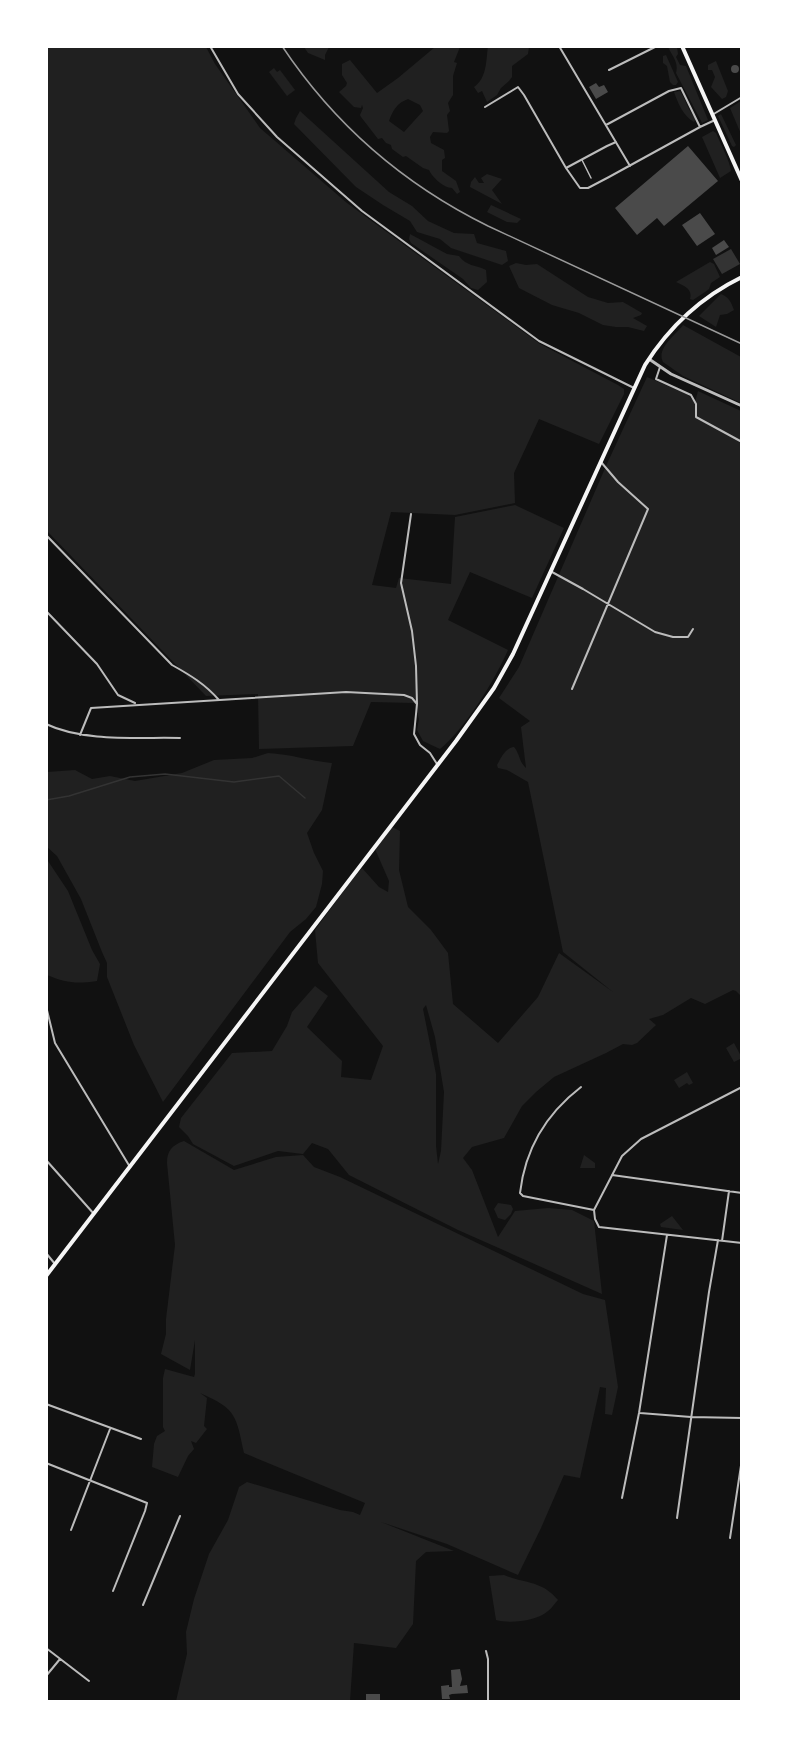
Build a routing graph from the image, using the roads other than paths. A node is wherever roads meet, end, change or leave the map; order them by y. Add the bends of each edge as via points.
1 (210, 46) edge
2 (560, 46) edge
3 (657, 46) edge
4 (682, 46) edge
5 (609, 70) dead end
6 (741, 97) edge
7 (484, 107) dead end
8 (714, 117) junction
9 (606, 125) junction
10 (700, 127) junction
11 (616, 142) junction
12 (581, 159) junction
13 (630, 166) junction
14 (566, 168) junction
15 (591, 178) dead end
16 (741, 181) edge
17 (741, 277) edge
18 (649, 359) junction
19 (660, 367) junction
20 (634, 388) junction
21 (741, 406) edge
22 (741, 442) edge
23 (601, 462) junction
24 (411, 514) dead end
25 (46, 535) edge
26 (552, 572) junction
27 (607, 603) junction
28 (46, 611) edge
29 (693, 629) dead end
30 (572, 689) dead end
31 (219, 700) junction
32 (417, 704) junction
33 (136, 705) junction
34 (46, 724) edge
35 (80, 735) junction
36 (180, 738) dead end
37 (437, 764) junction
38 (46, 1006) edge
39 (741, 1086) edge
40 (581, 1087) dead end
41 (46, 1160) edge
42 (130, 1167) junction
43 (612, 1175) junction
44 (729, 1191) junction
45 (741, 1193) edge
46 (594, 1210) junction
47 (94, 1214) junction
48 (667, 1234) junction
49 (720, 1241) junction
50 (741, 1243) edge
51 (46, 1253) edge
52 (55, 1264) junction
53 (46, 1275) edge
54 (46, 1404) edge
55 (639, 1413) junction
56 (691, 1418) junction
57 (741, 1418) edge
58 (110, 1429) junction
59 (141, 1439) dead end
60 (741, 1459) edge
61 (46, 1462) edge
62 (91, 1480) junction
63 (622, 1498) dead end
64 (180, 1516) dead end
65 (677, 1518) dead end
66 (71, 1530) dead end
67 (730, 1538) dead end
68 (113, 1591) dead end
69 (143, 1605) dead end
70 (46, 1648) edge
71 (486, 1651) dead end
72 (60, 1659) junction
73 (46, 1676) edge
74 (89, 1681) dead end
75 (488, 1701) edge

1 - 20 street via 238,94 277,137 362,211 539,341
2 - 9 street
3 - 5 street
4 - 8 main road
6 - 8 street
7 - 14 street via 518,87
8 - 10 street
8 - 16 main road
9 - 10 street via 681,88
9 - 11 street
10 - 13 street
11 - 12 street
11 - 13 street
12 - 14 street
12 - 15 lane
13 - 14 street via 580,189
17 - 18 main road via 693,308
18 - 19 street
18 - 20 main road
19 - 21 street
19 - 22 street via 656,379 691,395 696,417
20 - 23 main road
23 - 26 main road
23 - 27 street via 648,509
24 - 32 street via 401,583 412,631
25 - 31 street via 172,665 193,676
26 - 27 street
26 - 37 main road via 494,688
27 - 29 street via 655,632 688,637
27 - 30 street
28 - 33 street via 97,664 118,695
31 - 32 street via 356,693 404,695
31 - 33 street
32 - 37 street via 414,734
33 - 35 street via 91,708
34 - 35 street
35 - 36 street
37 - 42 main road
38 - 42 street via 55,1043
39 - 43 street via 641,1138 622,1156
40 - 46 street via 543,1126 526,1161 520,1193
41 - 47 street
42 - 47 main road
43 - 44 street
43 - 46 street
44 - 45 street
44 - 49 street
46 - 48 street via 599,1227
47 - 52 main road
48 - 49 street
48 - 55 street
49 - 50 street
49 - 56 street
51 - 52 street
52 - 53 main road
54 - 58 street
55 - 56 street
55 - 63 street
56 - 57 street
56 - 65 street
58 - 59 street
58 - 62 street
60 - 67 street
61 - 62 street
62 - 66 street
62 - 68 street via 147,1503
64 - 69 street
70 - 72 street
71 - 75 street
72 - 73 street
72 - 74 street

